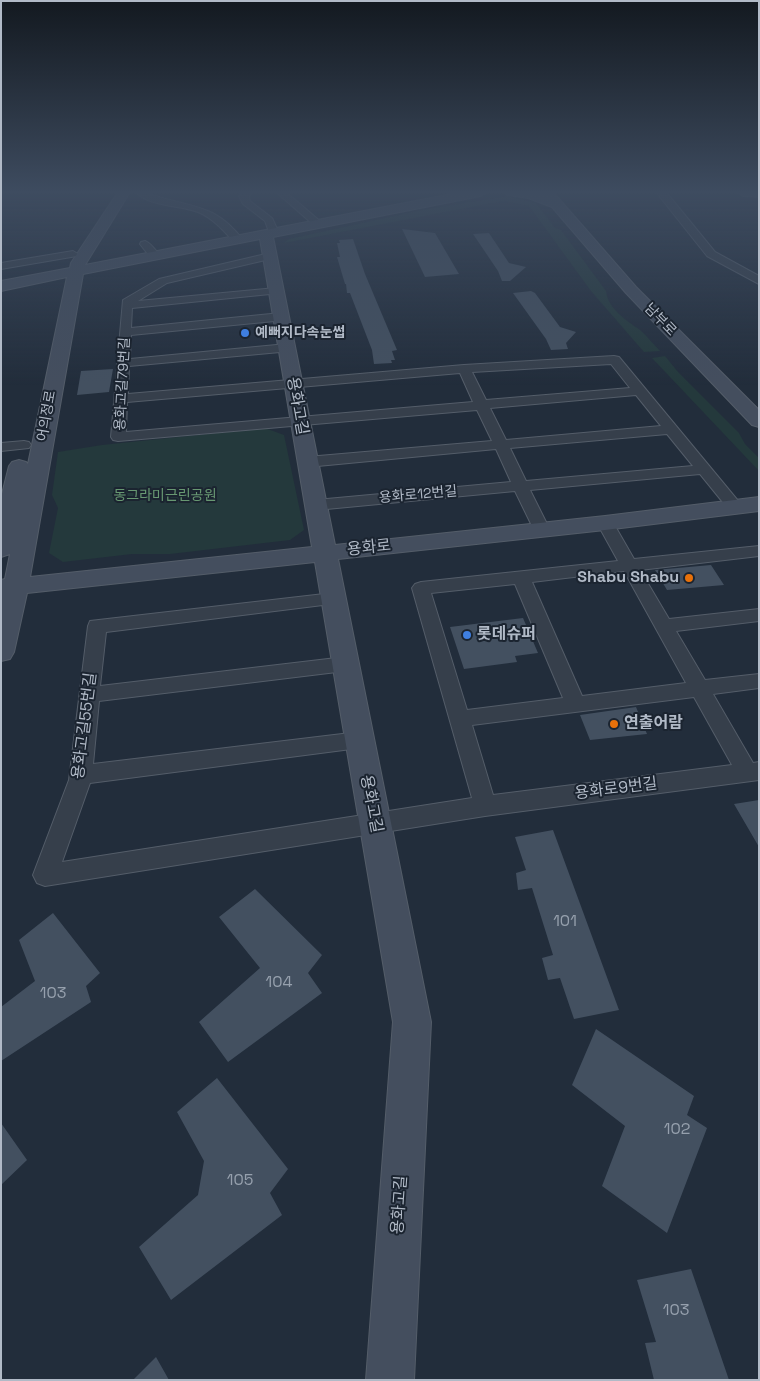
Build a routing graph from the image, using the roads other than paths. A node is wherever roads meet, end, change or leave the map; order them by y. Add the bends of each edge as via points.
1 (78, 256) edge
2 (79, 256) edge
3 (84, 256) edge
4 (97, 256) edge
5 (119, 256) edge
6 (124, 256) edge
7 (139, 256) edge
8 (224, 256) edge
9 (266, 256) edge
10 (603, 256) edge
11 (715, 256) edge
12 (75, 262) junction
13 (20, 263) junction
14 (1, 266) edge
15 (36, 275) junction
16 (759, 282) edge
17 (5, 286) edge
18 (47, 294) dead end
19 (70, 300) junction
20 (279, 304) junction
21 (127, 305) junction
22 (126, 332) junction
23 (287, 348) junction
24 (123, 362) junction
25 (39, 365) dead end
26 (464, 369) junction
27 (293, 384) junction
28 (640, 391) junction
29 (120, 399) junction
30 (480, 404) junction
31 (30, 410) dead end
32 (299, 420) junction
33 (759, 420) edge
34 (672, 429) junction
35 (499, 444) junction
36 (24, 445) junction
37 (1, 447) edge
38 (307, 462) junction
39 (705, 469) junction
40 (520, 485) junction
41 (759, 504) edge
42 (316, 505) junction
43 (736, 508) junction
44 (605, 523) junction
45 (542, 530) junction
46 (1, 550) edge
47 (759, 550) edge
48 (324, 553) junction
49 (628, 566) junction
50 (521, 577) junction
51 (8, 587) edge
52 (333, 599) junction
53 (759, 615) edge
54 (663, 626) junction
55 (1, 652) edge
56 (345, 664) junction
57 (759, 681) edge
58 (700, 689) junction
59 (89, 695) junction
60 (576, 705) junction
61 (459, 719) junction
62 (359, 740) junction
63 (753, 771) edge
64 (80, 775) junction
65 (485, 806) junction
66 (375, 825) junction
67 (390, 1380) edge

1 - 12 main road, 어의정로
2 - 12 main road, 어의정로
3 - 12 main road
4 - 6 main road via 107,259
5 - 12 main road
7 - 19 main road via 92,277
8 - 21 street via 163,281 131,298
9 - 20 main road, 용화고길
10 - 33 main road, 남부로 via 631,290
11 - 16 street
12 - 13 street
12 - 15 main road
12 - 17 main road
12 - 19 main road, 어의정로
12 - 25 main road, 어의정로 via 51,308
13 - 14 street
13 - 15 street via 38,263 41,266
15 - 17 main road
17 - 18 main road via 39,288
19 - 51 main road, 어의정로
20 - 21 street
20 - 22 street
20 - 23 main road, 용화고길
21 - 22 street, 용화고길79번길
22 - 24 street, 용화고길79번길
23 - 24 street
23 - 27 main road, 용화고길
24 - 29 street, 용화고길79번길
26 - 27 street
26 - 28 street via 614,360
26 - 30 street
27 - 29 street
27 - 32 main road, 용화고길
28 - 30 street
28 - 34 street
29 - 32 street, 용화고길79번길 via 118,437
30 - 32 street
30 - 35 street
31 - 36 main road, 어의정로
32 - 38 main road, 용화고길
34 - 35 street
34 - 39 street
35 - 38 street
35 - 40 street
36 - 37 street
36 - 46 main road, 어의정로
38 - 42 main road, 용화고길
39 - 40 street, 용화로12번길
39 - 43 street
40 - 42 street, 용화로12번길
40 - 45 street
41 - 43 main road, 용화로
42 - 48 main road, 용화고길
43 - 44 main road, 용화로
44 - 45 main road, 용화로
44 - 49 street, 용화로9번길
45 - 48 main road, 용화로
47 - 49 street
48 - 51 main road, 용화로
48 - 52 main road, 용화고길
49 - 50 street
49 - 54 street, 용화로9번길
50 - 60 street
50 - 61 street via 421,588
51 - 55 main road, 어의정로
52 - 56 main road, 용화고길
52 - 59 street, 용화고길55번길 via 96,626
53 - 54 street
54 - 58 street, 용화로9번길
56 - 59 street
56 - 62 main road, 용화고길
57 - 58 street
58 - 60 street
58 - 63 street, 용화로9번길
59 - 64 street, 용화고길55번길
60 - 61 street
61 - 65 street
62 - 64 street
62 - 66 main road, 용화고길
63 - 65 street, 용화로9번길
64 - 66 street, 용화고길55번길 via 45,875
65 - 66 street, 용화로9번길
66 - 67 main road, 용화고길 via 412,1022

